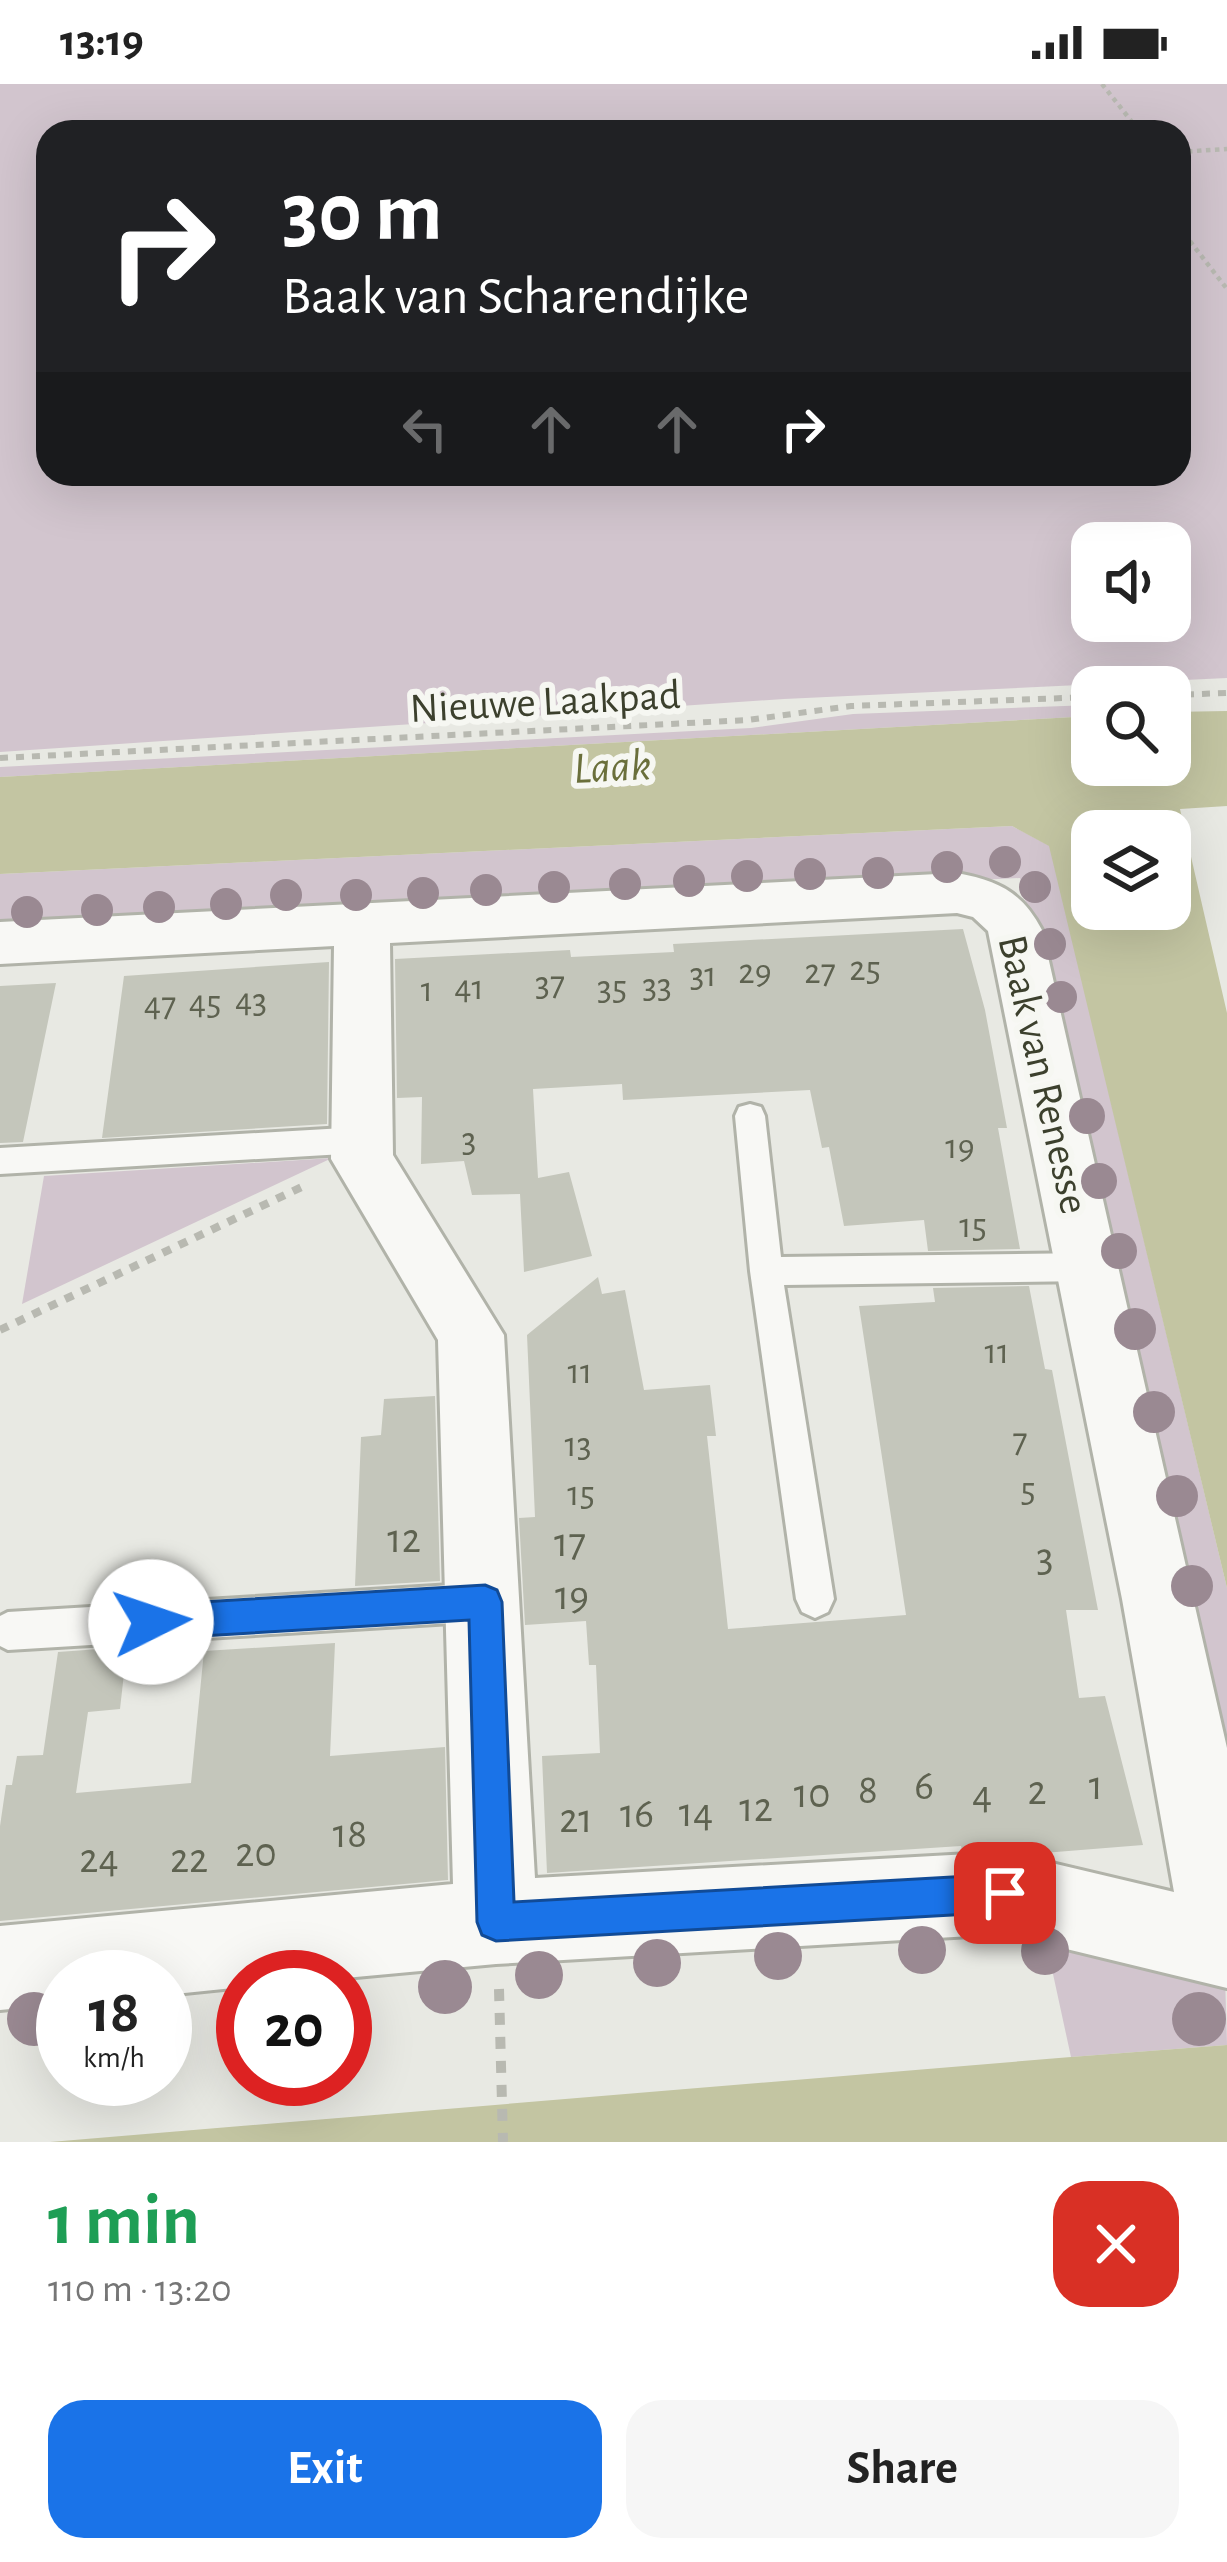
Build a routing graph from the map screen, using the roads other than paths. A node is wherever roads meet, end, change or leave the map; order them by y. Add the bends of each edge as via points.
1 (362, 926) junction
2 (0, 944) edge
3 (750, 1116) dead end
4 (362, 1150) junction
5 (0, 1161) edge
6 (1089, 1267) junction
7 (766, 1270) junction
8 (815, 1599) dead end
9 (485, 1602) junction
10 (8, 1631) dead end
11 (496, 1922) junction
12 (1227, 1946) edge
13 (0, 1968) edge

1 - 2 street, Baak van Renesse
1 - 4 street
1 - 6 street, Baak van Renesse via 957,892 985,897 1006,911 1015,930
3 - 7 lane
4 - 5 lane
4 - 9 street via 471,1335
6 - 7 lane
6 - 12 street, Baak van Renesse
7 - 8 lane
9 - 10 lane
9 - 11 street
11 - 12 street via 1005,1893
11 - 13 street

